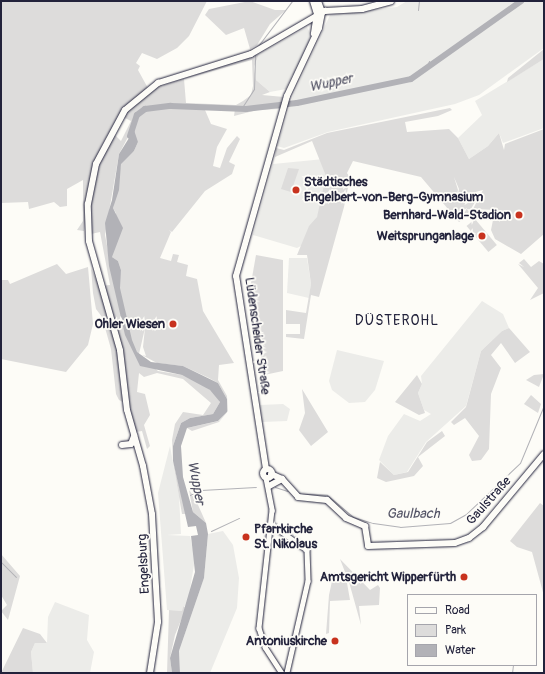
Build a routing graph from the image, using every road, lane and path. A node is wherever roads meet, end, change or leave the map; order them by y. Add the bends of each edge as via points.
1 (313, 1) edge
2 (318, 1) edge
3 (391, 1) edge
4 (320, 13) junction
5 (301, 24) junction
6 (314, 31) junction
7 (313, 39) junction
8 (134, 435) junction
9 (122, 445) dead end
10 (544, 454) edge
11 (268, 476) junction
12 (282, 479) junction
13 (269, 486) junction
14 (272, 526) junction
15 (287, 671) edge
16 (282, 672) edge
17 (150, 673) edge

1 - 4 main road
2 - 4 main road
3 - 4 main road via 362,8
4 - 5 main road, Engelsburg
4 - 6 main road
4 - 7 main road
5 - 6 main road via 309,25
5 - 8 main road, Engelsburg via 251,54 175,76 139,95 121,115 100,154 89,194 91,248 121,355 126,405
6 - 7 main road
7 - 11 main road, Lüdenscheider Straße via 283,109 236,283 266,469 262,473
8 - 9 main road via 131,444
8 - 17 main road, Engelsburg via 150,500 158,607 157,640
10 - 12 main road, Gaulstraße via 488,521 469,538 454,543 368,546 367,530 363,524 346,518 327,500 298,497
11 - 12 main road
11 - 13 street
12 - 13 main road
13 - 14 street
14 - 15 street via 307,550 307,576
14 - 16 street via 259,628 265,646
15 - 16 street

